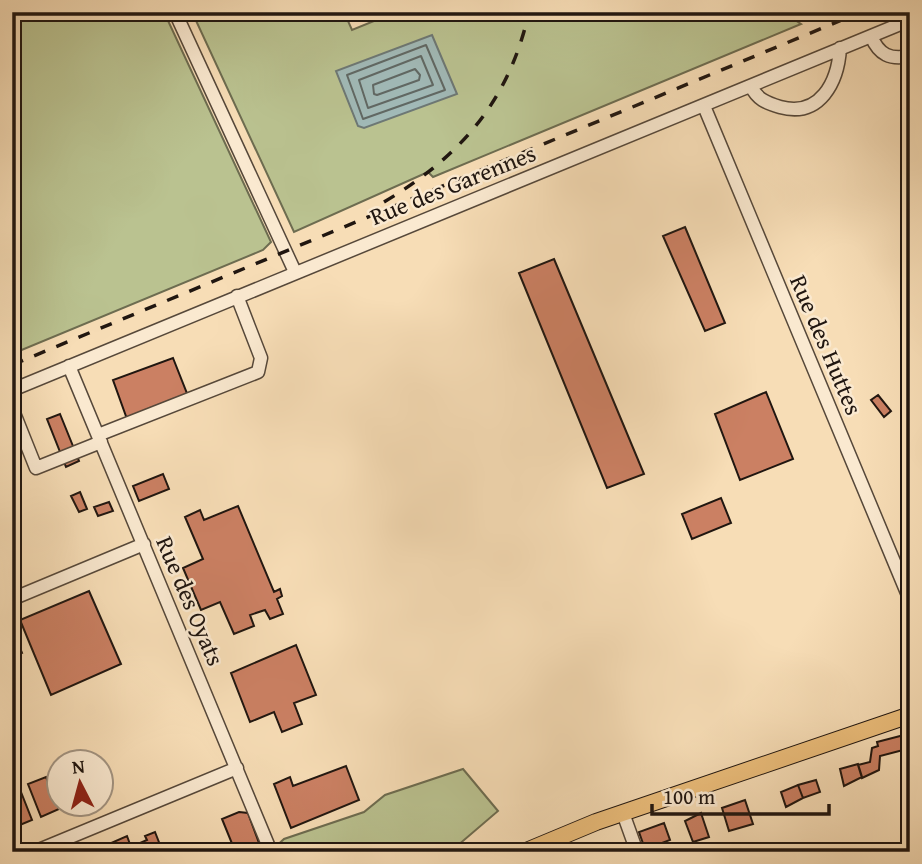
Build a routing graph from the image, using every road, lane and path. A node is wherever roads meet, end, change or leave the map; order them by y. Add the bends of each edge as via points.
1 (175, 12) edge
2 (792, 12) edge
3 (802, 12) edge
4 (910, 20) edge
5 (871, 36) junction
6 (840, 48) junction
7 (910, 56) edge
8 (751, 86) junction
9 (704, 106) junction
10 (295, 272) junction
11 (237, 296) junction
12 (69, 366) junction
13 (12, 390) edge
14 (12, 408) edge
15 (99, 438) junction
16 (144, 544) junction
17 (12, 599) edge
18 (910, 600) edge
19 (910, 715) edge
20 (237, 768) junction
21 (623, 813) junction
22 (33, 852) edge
23 (271, 852) edge
24 (524, 852) edge
25 (637, 852) edge

1 - 10 street
2 - 3 street
4 - 5 street, Rue des Garennes
5 - 6 street, Rue des Garennes
5 - 7 street via 883,55
6 - 8 street, Rue des Garennes
6 - 8 street via 833,84 809,107 773,105 756,97
8 - 9 street, Rue des Garennes
9 - 10 street, Rue des Garennes
9 - 18 street, Rue des Huttes
10 - 11 street, Rue des Garennes
11 - 12 street, Rue des Garennes
11 - 15 street via 261,358 258,372
12 - 13 street, Rue des Garennes
12 - 15 street, Rue des Oyats
14 - 15 street via 36,468
15 - 16 street, Rue des Oyats
16 - 17 street
16 - 20 street, Rue des Oyats
19 - 21 main road
20 - 22 street
20 - 23 street, Rue des Oyats
21 - 24 main road
21 - 25 street

